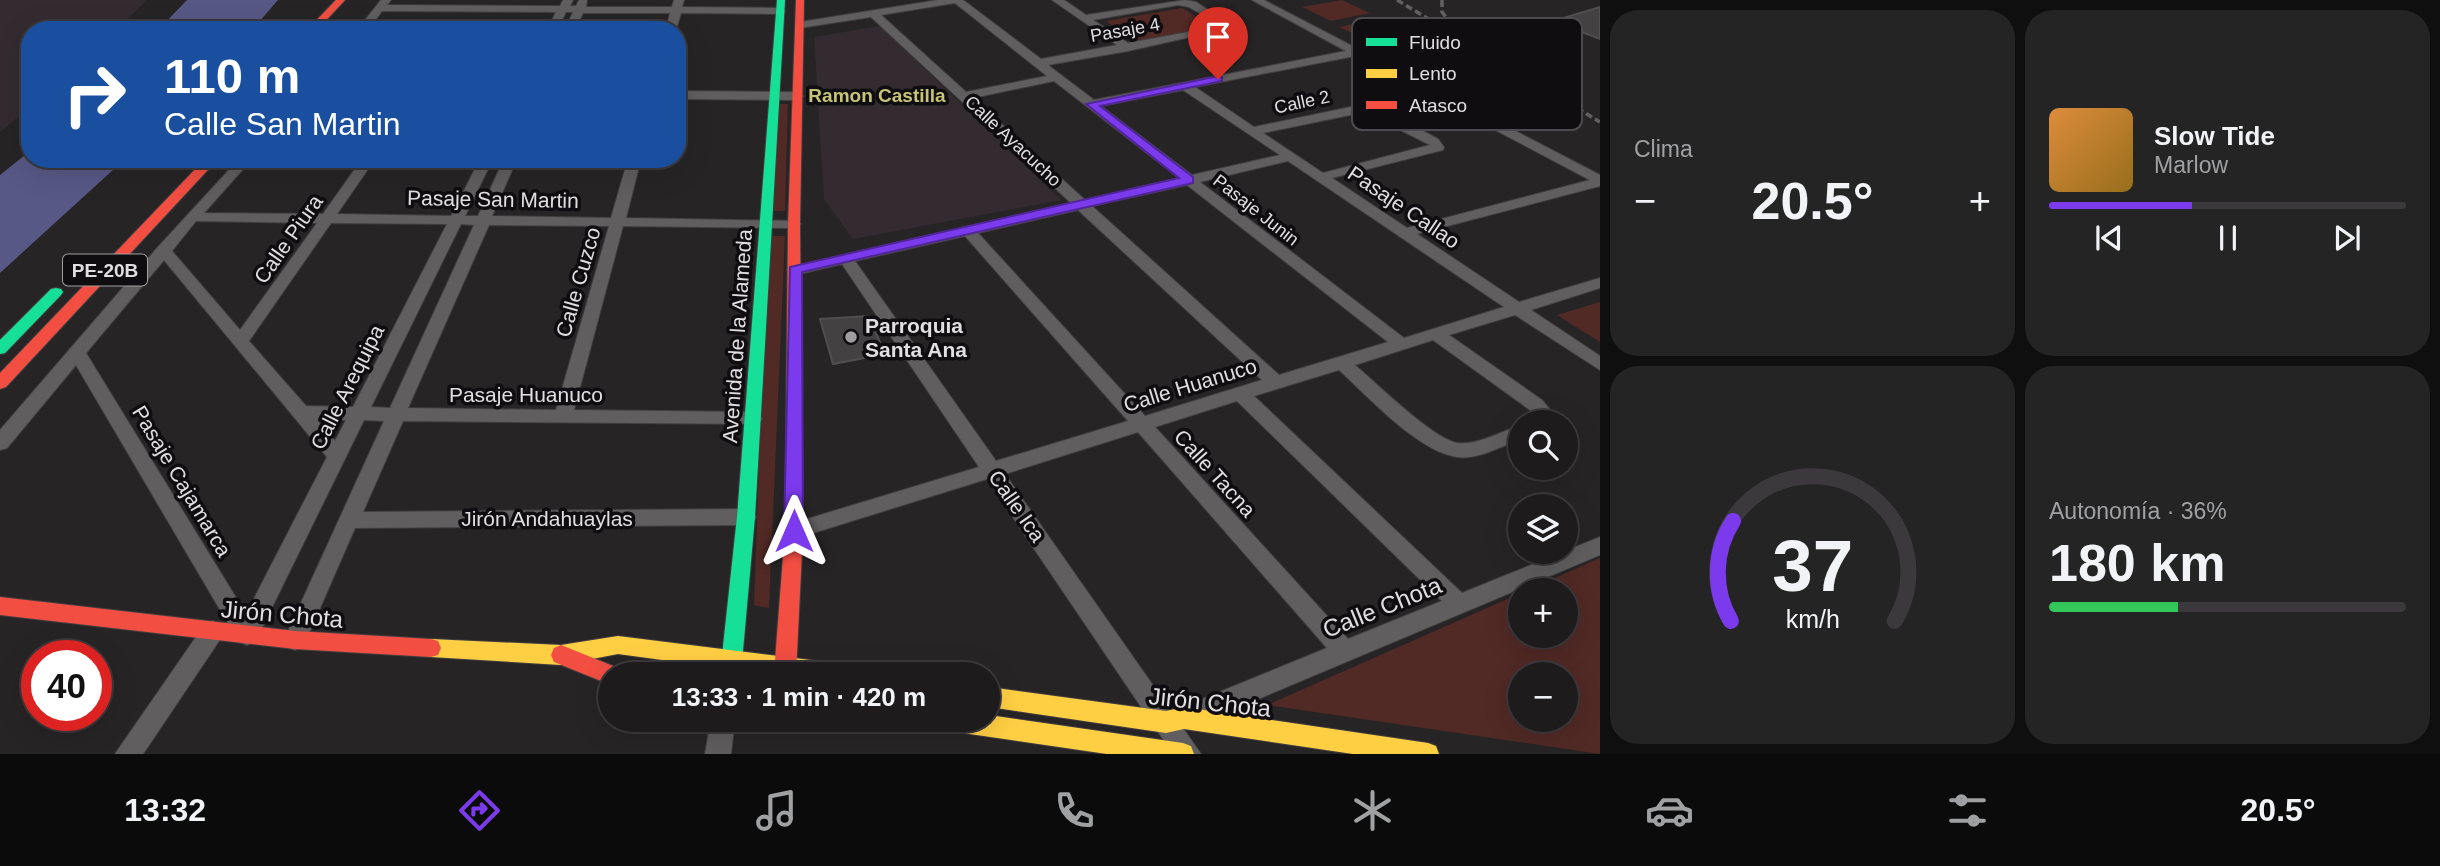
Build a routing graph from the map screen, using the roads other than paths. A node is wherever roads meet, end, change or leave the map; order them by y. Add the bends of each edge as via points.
1 (341, 0) edge
2 (359, 0) edge
3 (800, 0) edge
4 (957, 0) edge
5 (1057, 0) edge
6 (1257, 0) edge
7 (383, 4) edge
8 (479, 4) edge
9 (565, 4) edge
10 (581, 4) edge
11 (678, 4) edge
12 (781, 5) edge
13 (873, 13) junction
14 (1084, 18) junction
15 (321, 21) edge
16 (340, 21) edge
17 (369, 21) edge
18 (556, 21) edge
19 (574, 21) edge
20 (673, 21) edge
21 (800, 24) junction
22 (1128, 48) junction
23 (1352, 49) edge
24 (1352, 53) edge
25 (1039, 63) junction
26 (1057, 77) junction
27 (1185, 86) junction
28 (686, 95) edge
29 (775, 96) junction
30 (797, 96) junction
31 (965, 96) junction
32 (1092, 104) junction
33 (1352, 111) edge
34 (1412, 130) edge
35 (1504, 130) edge
36 (1252, 131) junction
37 (1290, 157) junction
38 (203, 168) edge
39 (238, 168) edge
40 (363, 168) edge
41 (482, 168) edge
42 (507, 168) edge
43 (632, 168) edge
44 (1322, 177) junction
45 (1188, 180) junction
46 (1600, 181) edge
47 (1082, 204) junction
48 (192, 217) junction
49 (328, 219) junction
50 (456, 220) junction
51 (484, 220) junction
52 (617, 222) junction
53 (766, 223) junction
54 (794, 224) junction
55 (968, 230) junction
56 (1405, 233) junction
57 (163, 250) junction
58 (845, 258) junction
59 (795, 270) junction
60 (72, 276) dead end
61 (1600, 283) edge
62 (1517, 309) junction
63 (1436, 334) junction
64 (240, 342) junction
65 (1401, 344) junction
66 (0, 349) edge
67 (77, 352) junction
68 (1342, 363) junction
69 (1600, 364) edge
70 (0, 383) edge
71 (1276, 383) junction
72 (1241, 394) junction
73 (1541, 410) edge
74 (299, 413) junction
75 (358, 414) junction
76 (396, 416) junction
77 (563, 416) junction
78 (753, 419) junction
79 (1141, 424) junction
80 (1508, 436) edge
81 (0, 443) edge
82 (337, 456) junction
83 (992, 470) junction
84 (746, 517) junction
85 (349, 520) junction
86 (794, 531) junction
87 (1600, 546) edge
88 (1, 602) edge
89 (1459, 604) junction
90 (213, 631) junction
91 (247, 635) junction
92 (295, 640) junction
93 (1344, 652) junction
94 (561, 655) junction
95 (709, 662) edge
96 (731, 662) edge
97 (786, 662) edge
98 (598, 670) edge
99 (1000, 698) edge
100 (1175, 720) junction
101 (1000, 727) edge
102 (722, 732) edge
103 (128, 754) edge
104 (719, 754) edge
105 (1183, 754) edge
106 (1188, 754) edge
107 (1427, 754) edge

1 - 15 main road
2 - 16 main road
3 - 21 main road
4 - 13 street
4 - 25 street, Pasaje Junin
5 - 14 street
6 - 23 street
7 - 8 street
7 - 17 street
8 - 9 street
9 - 10 street
9 - 18 street
10 - 11 street
10 - 19 street
11 - 12 street
11 - 20 street
12 - 29 main road, Avenida de la Alameda
13 - 21 street
13 - 31 street, Calle Ayacucho
14 - 22 street
14 - 22 street, Pasaje 4 via 1178,2 1192,4 1230,27
21 - 30 main road
22 - 25 street, Pasaje 4
24 - 27 street
25 - 26 street, Pasaje Junin
26 - 31 street
26 - 32 street, Pasaje Junin
27 - 32 street
27 - 36 street, Pasaje Callao
28 - 29 street
29 - 30 street
29 - 53 main road, Avenida de la Alameda
30 - 54 main road
31 - 47 street, Calle Ayacucho
32 - 45 street, Pasaje Junin
33 - 36 street, Calle 2
34 - 44 street, Calle 2 via 1438,147
35 - 46 street
36 - 37 street, Pasaje Callao
37 - 44 street, Pasaje Callao
37 - 45 street
38 - 70 main road, PE-20B
39 - 48 street
40 - 49 street, Calle Piura
41 - 50 street, Calle Arequipa
42 - 51 street
43 - 52 street, Calle Cuzco
44 - 56 street, Pasaje Callao
45 - 47 street
45 - 65 street, Pasaje Junin
46 - 56 street
47 - 55 street
47 - 71 street, Calle Ayacucho
48 - 49 street, Pasaje San Martin
48 - 57 street
49 - 50 street, Pasaje San Martin
49 - 64 street, Calle Piura
50 - 51 street, Pasaje San Martin
50 - 75 street, Calle Arequipa
51 - 52 street, Pasaje San Martin
51 - 76 street
52 - 53 street, Pasaje San Martin
52 - 77 street, Calle Cuzco
53 - 54 street, Pasaje San Martin
53 - 78 main road, Avenida de la Alameda
54 - 59 main road
55 - 58 street
55 - 79 street, Calle Tacna
56 - 62 street, Pasaje Callao
57 - 64 street
57 - 67 street
58 - 59 street
58 - 83 street, Calle Ica
59 - 86 main road
60 - 66 main road, PE-20B
61 - 62 street, Calle Huanuco
62 - 63 street, Calle Huanuco
62 - 69 street, Pasaje Callao
63 - 65 street, Calle Huanuco
63 - 73 street
64 - 74 street
65 - 68 street, Calle Huanuco
67 - 81 street
67 - 91 street, Pasaje Cajamarca
68 - 71 street, Calle Huanuco
68 - 80 street via 1437,442 1457,450 1471,449
71 - 72 street, Calle Huanuco
72 - 79 street, Calle Huanuco
72 - 89 street
74 - 75 street, Pasaje Huanuco
74 - 82 street
75 - 76 street, Pasaje Huanuco
75 - 82 street, Calle Arequipa
76 - 77 street, Pasaje Huanuco
76 - 85 street
77 - 78 street, Pasaje Huanuco
78 - 84 main road, Avenida de la Alameda
79 - 83 street, Calle Huanuco
79 - 93 street, Calle Tacna
82 - 91 street, Calle Arequipa
83 - 86 street, Calle Huanuco
83 - 100 street, Calle Ica
84 - 85 street, Jirón Andahuaylas
84 - 96 main road, Avenida de la Alameda
85 - 92 street
86 - 97 main road
87 - 89 street, Calle Chota
88 - 90 main road, Jirón Chota
89 - 93 street, Calle Chota
90 - 91 main road, Jirón Chota
90 - 103 street
91 - 92 main road, Jirón Chota
92 - 94 main road, Jirón Chota
93 - 100 street, Calle Chota
94 - 95 main road, Jirón Chota via 618,645
94 - 98 main road, Jirón Chota
99 - 100 main road, Jirón Chota
100 - 106 street, Calle Ica
100 - 107 main road, Jirón Chota
101 - 105 main road
102 - 104 street

